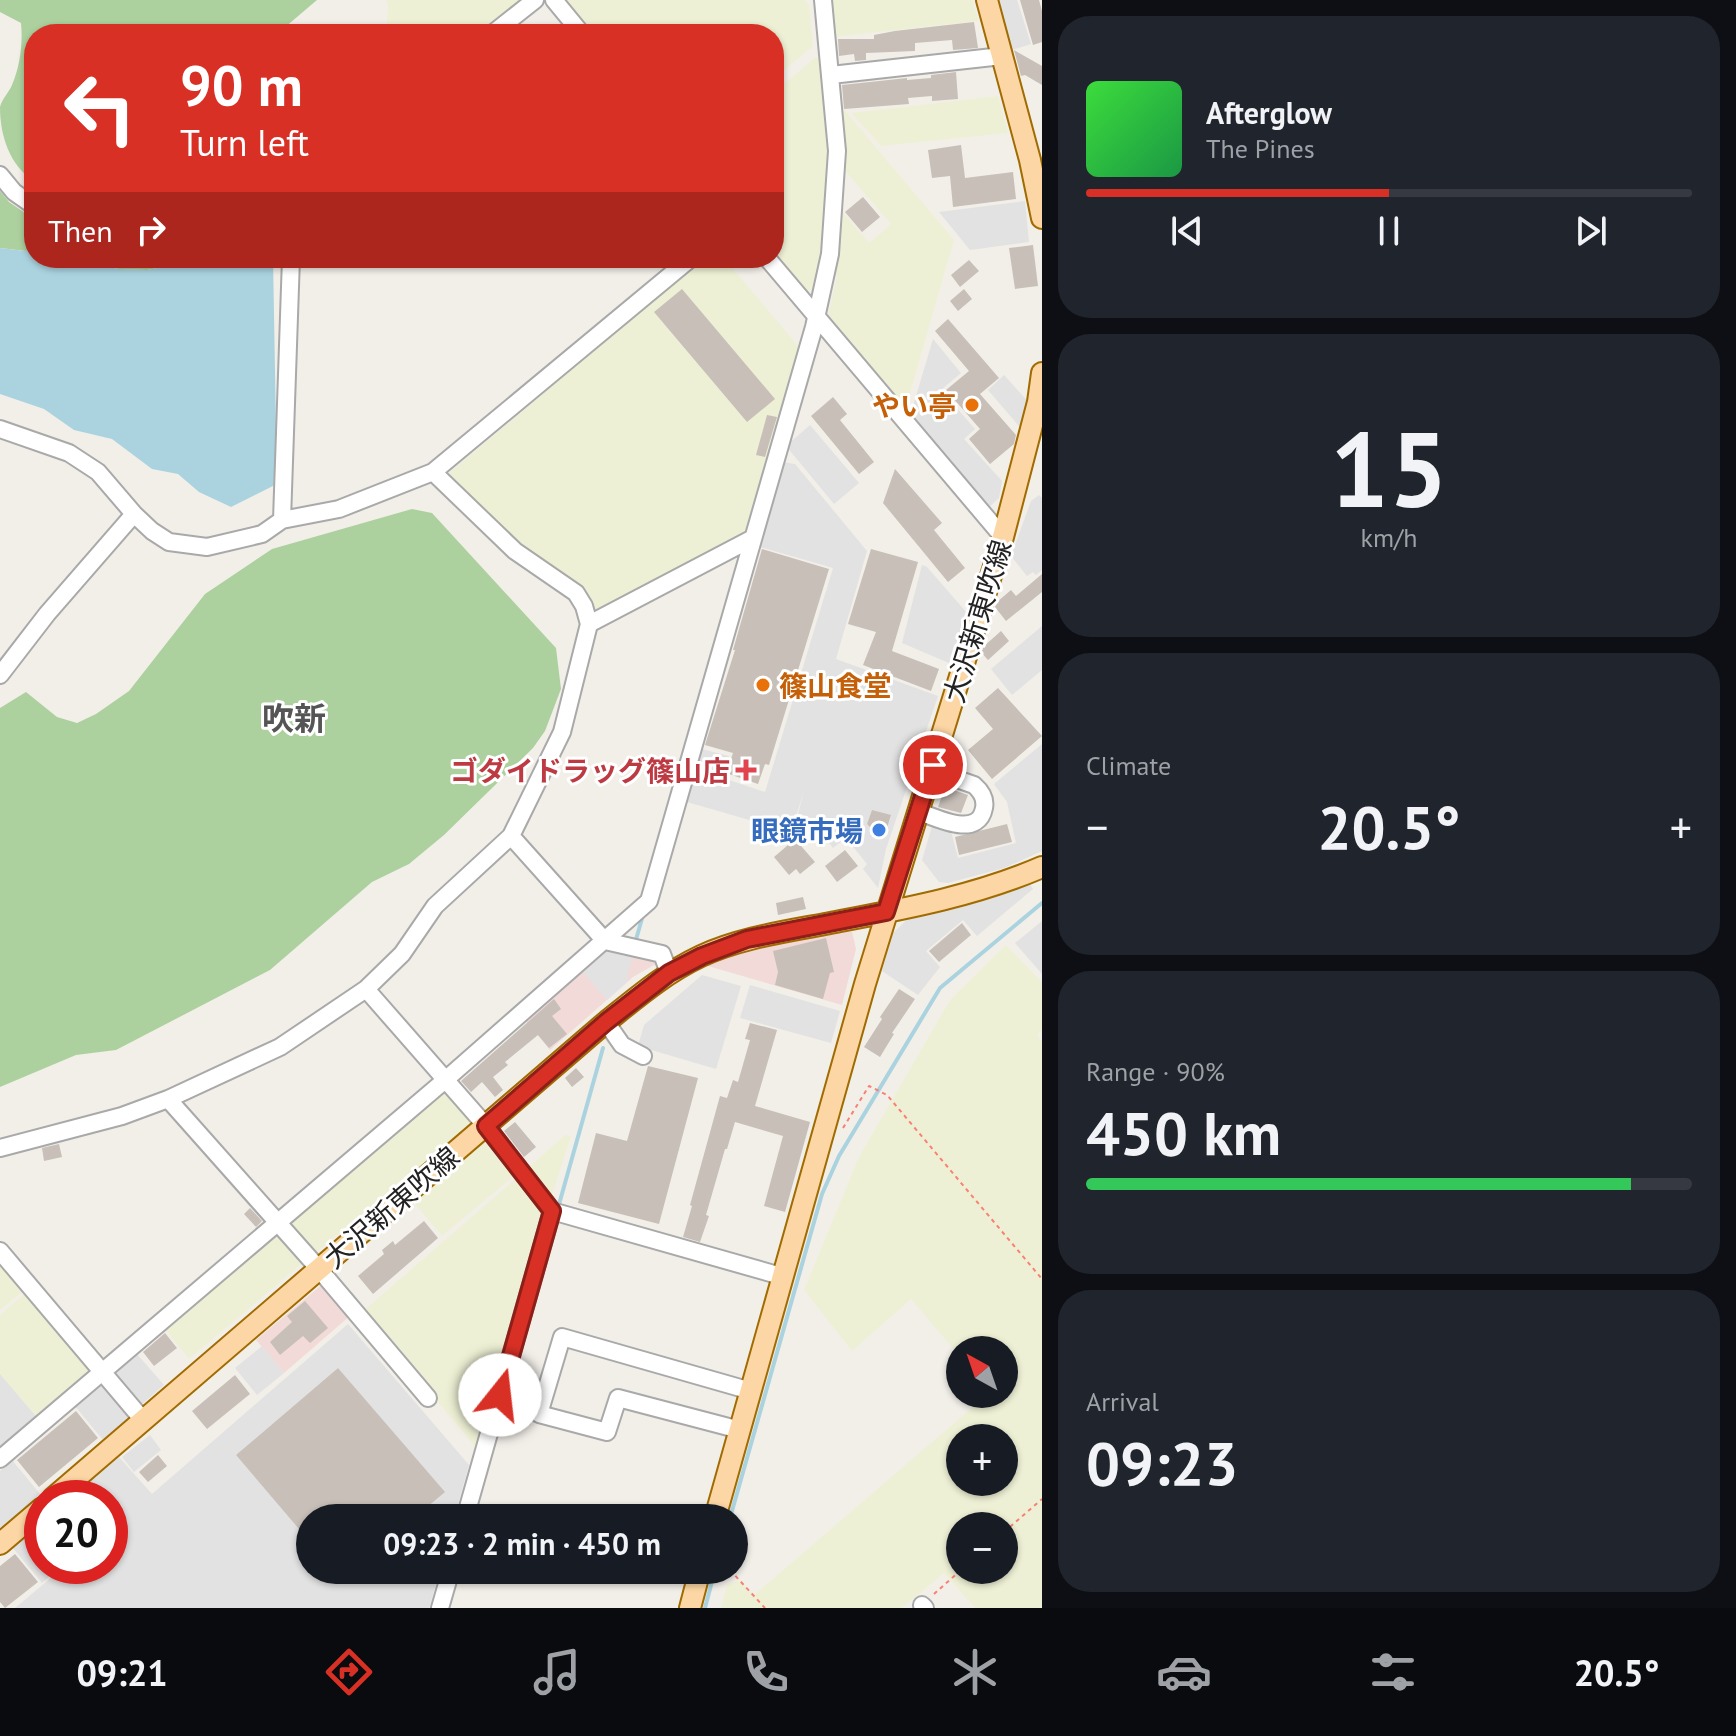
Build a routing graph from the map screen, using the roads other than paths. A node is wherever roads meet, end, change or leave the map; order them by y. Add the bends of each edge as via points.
1 (535, 0) edge
2 (554, 0) edge
3 (823, 0) edge
4 (987, 0) edge
5 (505, 24) edge
6 (574, 24) edge
7 (1002, 56) junction
8 (831, 75) junction
9 (1036, 158) edge
10 (0, 175) edge
11 (24, 199) edge
12 (1042, 218) edge
13 (291, 268) edge
14 (679, 268) edge
15 (776, 268) edge
16 (816, 315) junction
17 (1042, 373) edge
18 (0, 429) edge
19 (433, 472) junction
20 (134, 514) junction
21 (282, 520) junction
22 (1003, 537) junction
23 (753, 538) junction
24 (589, 624) junction
25 (0, 675) edge
26 (931, 770) junction
27 (917, 811) junction
28 (511, 836) junction
29 (1042, 867) edge
30 (886, 912) junction
31 (605, 941) junction
32 (669, 973) junction
33 (366, 989) junction
34 (606, 1022) junction
35 (643, 1056) dead end
36 (444, 1081) junction
37 (168, 1099) junction
38 (486, 1126) junction
39 (0, 1148) edge
40 (552, 1211) junction
41 (277, 1222) junction
42 (0, 1251) edge
43 (319, 1269) junction
44 (781, 1276) junction
45 (103, 1371) junction
46 (751, 1391) junction
47 (428, 1398) dead end
48 (143, 1420) junction
49 (740, 1430) junction
50 (0, 1459) edge
51 (74, 1480) edge
52 (469, 1504) edge
53 (719, 1504) edge
54 (24, 1523) edge
55 (0, 1544) edge
56 (447, 1584) edge
57 (696, 1584) edge
58 (440, 1608) edge
59 (690, 1608) edge

1 - 5 street
2 - 6 street
3 - 8 street
4 - 7 main road
7 - 8 street
7 - 9 main road
8 - 16 street via 837,151 830,254
9 - 12 main road
10 - 11 street
13 - 21 street
14 - 19 street
15 - 16 street
16 - 22 street
16 - 23 street
17 - 22 main road, 大沢新東吹線
18 - 20 street via 69,453 98,472
19 - 21 street via 339,509
19 - 24 street via 515,551 576,593
20 - 21 street via 169,542 207,547 262,534
20 - 25 street
22 - 26 main road, 大沢新東吹線
23 - 24 street
23 - 31 street via 649,901
24 - 28 street via 562,732
26 - 27 main road, 大沢新東吹線
26 - 27 street via 974,785 985,808 967,825
27 - 30 main road, 大沢新東吹線
28 - 31 street
28 - 33 street via 435,906 402,954
29 - 30 main road via 1002,885
30 - 32 main road, 大沢新東吹線 via 747,939
30 - 44 main road, 大沢新東吹線
31 - 32 street via 662,954
31 - 36 street
32 - 34 main road, 大沢新東吹線
33 - 36 street
33 - 37 street via 280,1047
34 - 35 street via 622,1045
34 - 38 main road, 大沢新東吹線
36 - 38 street
36 - 41 street
37 - 39 street
37 - 41 street
38 - 40 street
38 - 43 main road, 大沢新東吹線
40 - 44 street
40 - 52 street
41 - 43 street
41 - 45 street
42 - 45 street
43 - 47 street
43 - 48 main road, 大沢新東吹線
44 - 46 main road, 大沢新東吹線
45 - 48 street
45 - 50 street
46 - 49 main road, 大沢新東吹線
46 - 49 street via 562,1337 539,1414 607,1432 618,1398
48 - 51 main road, 大沢新東吹線
49 - 53 main road, 大沢新東吹線
54 - 55 main road
56 - 58 street
57 - 59 main road

